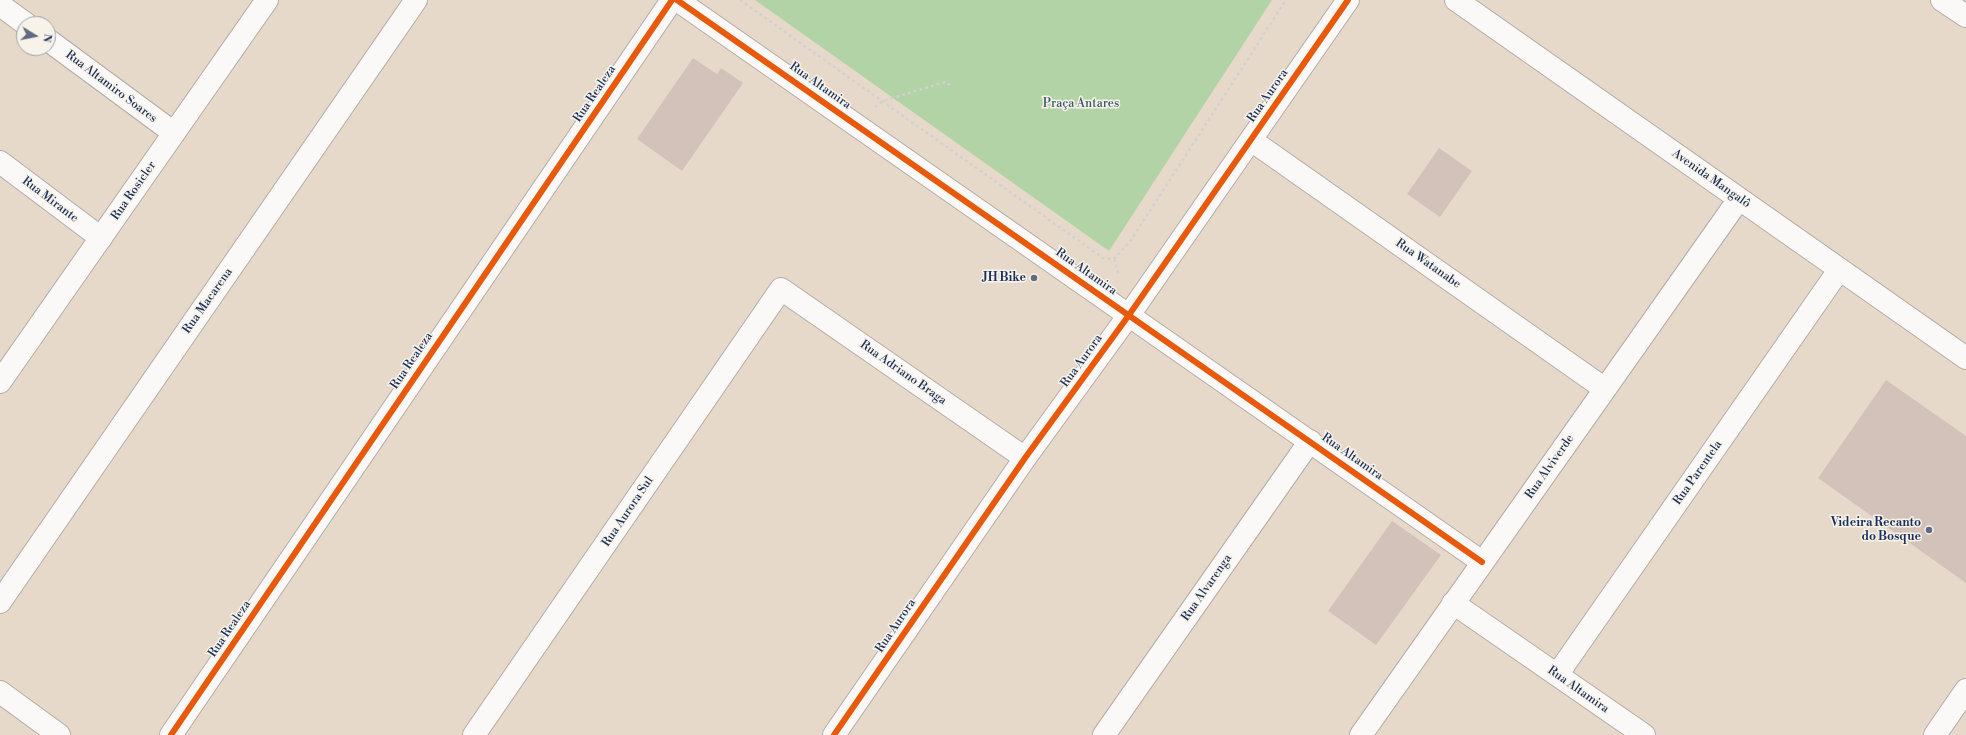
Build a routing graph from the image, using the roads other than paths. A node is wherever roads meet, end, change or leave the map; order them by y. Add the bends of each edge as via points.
1 (267, 0) edge
2 (416, 0) edge
3 (672, 0) edge
4 (677, 0) edge
5 (1348, 0) edge
6 (1456, 0) edge
7 (1942, 0) edge
8 (0, 5) edge
9 (1966, 16) edge
10 (16, 17) edge
11 (56, 46) edge
12 (174, 133) junction
13 (1251, 140) junction
14 (0, 162) edge
15 (1739, 199) junction
16 (101, 238) junction
17 (1839, 270) junction
18 (781, 289) joint
19 (1129, 315) junction
20 (1966, 358) edge
21 (0, 382) edge
22 (1605, 389) junction
23 (1310, 441) junction
24 (1025, 458) junction
25 (1482, 562) junction
26 (0, 602) edge
27 (1453, 604) junction
28 (1557, 675) junction
29 (1966, 690) edge
30 (0, 692) edge
31 (59, 735) edge
32 (171, 735) edge
33 (474, 735) edge
34 (834, 735) edge
35 (1104, 735) edge
36 (1361, 735) edge
37 (1644, 735) edge
38 (1935, 735) edge

1 - 12 street, Rua Rosicler
2 - 26 street, Rua Macarena
3 - 32 street, Rua Realeza
4 - 19 street, Rua Altamira
5 - 13 street, Rua Aurora
6 - 15 street, Avenida Mangalô
7 - 9 street
8 - 10 street
11 - 12 street, Rua Altamiro Soares
12 - 16 street, Rua Rosicler
13 - 19 street, Rua Aurora
13 - 22 street, Rua Watanabe
14 - 16 street, Rua Mirante
15 - 17 street, Avenida Mangalô
15 - 22 street, Rua Alviverde
16 - 21 street, Rua Rosicler
17 - 20 street, Avenida Mangalô
17 - 28 street, Rua Parentela
18 - 24 street, Rua Adriano Braga
18 - 33 street, Rua Aurora Sul
19 - 23 street, Rua Altamira
19 - 24 street, Rua Aurora
22 - 25 street, Rua Alviverde
23 - 25 street, Rua Altamira
23 - 35 street, Rua Alvarenga
24 - 34 street, Rua Aurora
25 - 27 street, Rua Alviverde
27 - 28 street, Rua Altamira
27 - 36 street, Rua Alviverde
28 - 37 street, Rua Altamira
29 - 38 street
30 - 31 street

